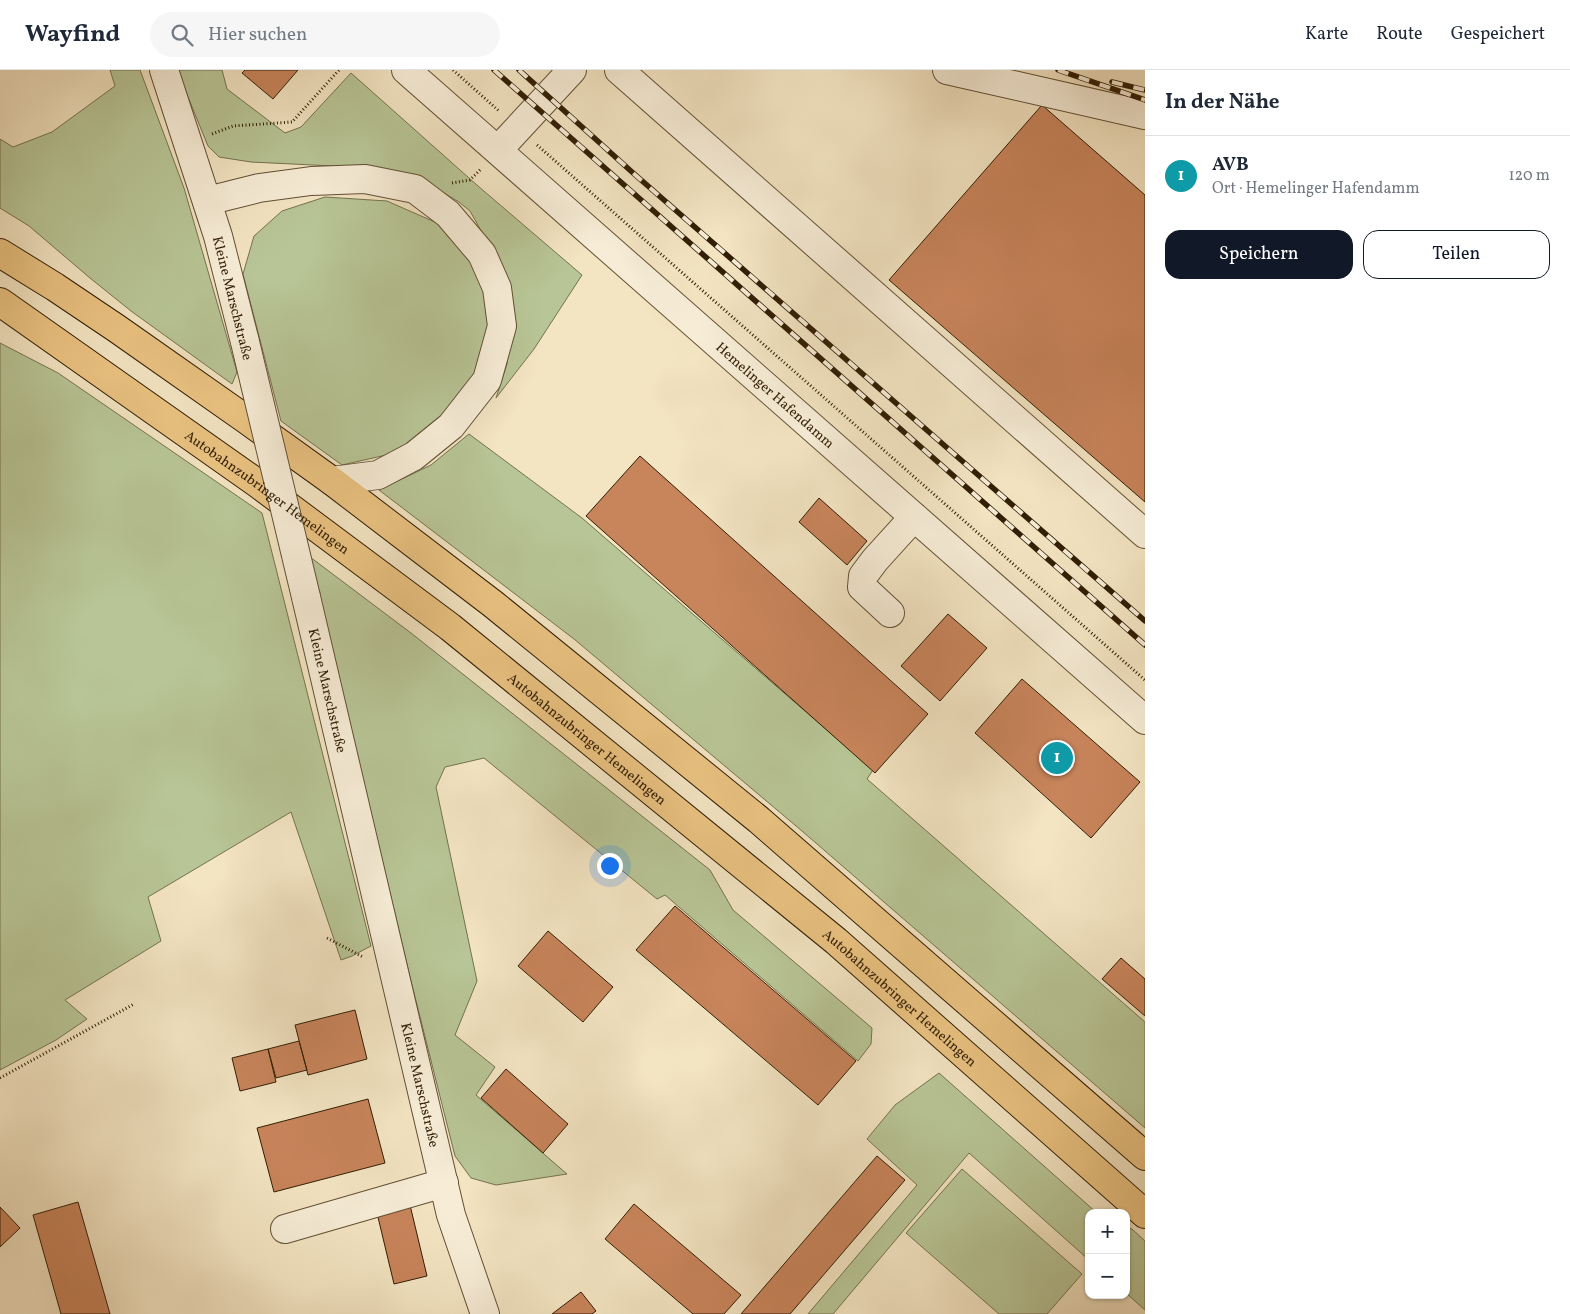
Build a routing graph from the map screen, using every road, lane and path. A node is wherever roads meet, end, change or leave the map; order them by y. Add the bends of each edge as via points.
1 (164, 70) edge
2 (339, 70) edge
3 (406, 70) edge
4 (453, 70) edge
5 (572, 70) edge
6 (619, 70) edge
7 (947, 70) edge
8 (1145, 116) edge
9 (518, 128) junction
10 (210, 135) dead end
11 (498, 150) junction
12 (415, 189) junction
13 (207, 201) junction
14 (0, 254) edge
15 (0, 302) edge
16 (332, 481) junction
17 (914, 517) junction
18 (1145, 534) edge
19 (890, 613) dead end
20 (1145, 680) edge
21 (1145, 720) edge
22 (134, 1004) dead end
23 (0, 1078) edge
24 (1145, 1156) edge
25 (444, 1183) junction
26 (1145, 1214) edge
27 (285, 1229) dead end
28 (485, 1314) edge

1 - 13 street, Kleine Marschstraße
2 - 10 path via 292,122 233,126
3 - 11 street, Hemelinger Hafendamm
4 - 9 path
5 - 9 street
6 - 18 street
7 - 8 street
9 - 11 street
9 - 20 path
11 - 12 path via 470,180
11 - 17 street, Hemelinger Hafendamm
12 - 13 street via 365,179 311,181 259,188
12 - 16 street via 448,214 482,254 497,288 502,326 487,380 451,426 414,456 378,475
13 - 25 street, Kleine Marschstraße, bridge via 245,342
14 - 16 highway via 116,328
15 - 26 highway, Autobahnzubringer Hemelingen via 257,483 450,627 836,941
16 - 24 highway via 493,604 759,820
17 - 19 street via 863,576 862,587
17 - 21 street, Hemelinger Hafendamm
22 - 23 path
25 - 27 street
25 - 28 street, Kleine Marschstraße via 451,1214

